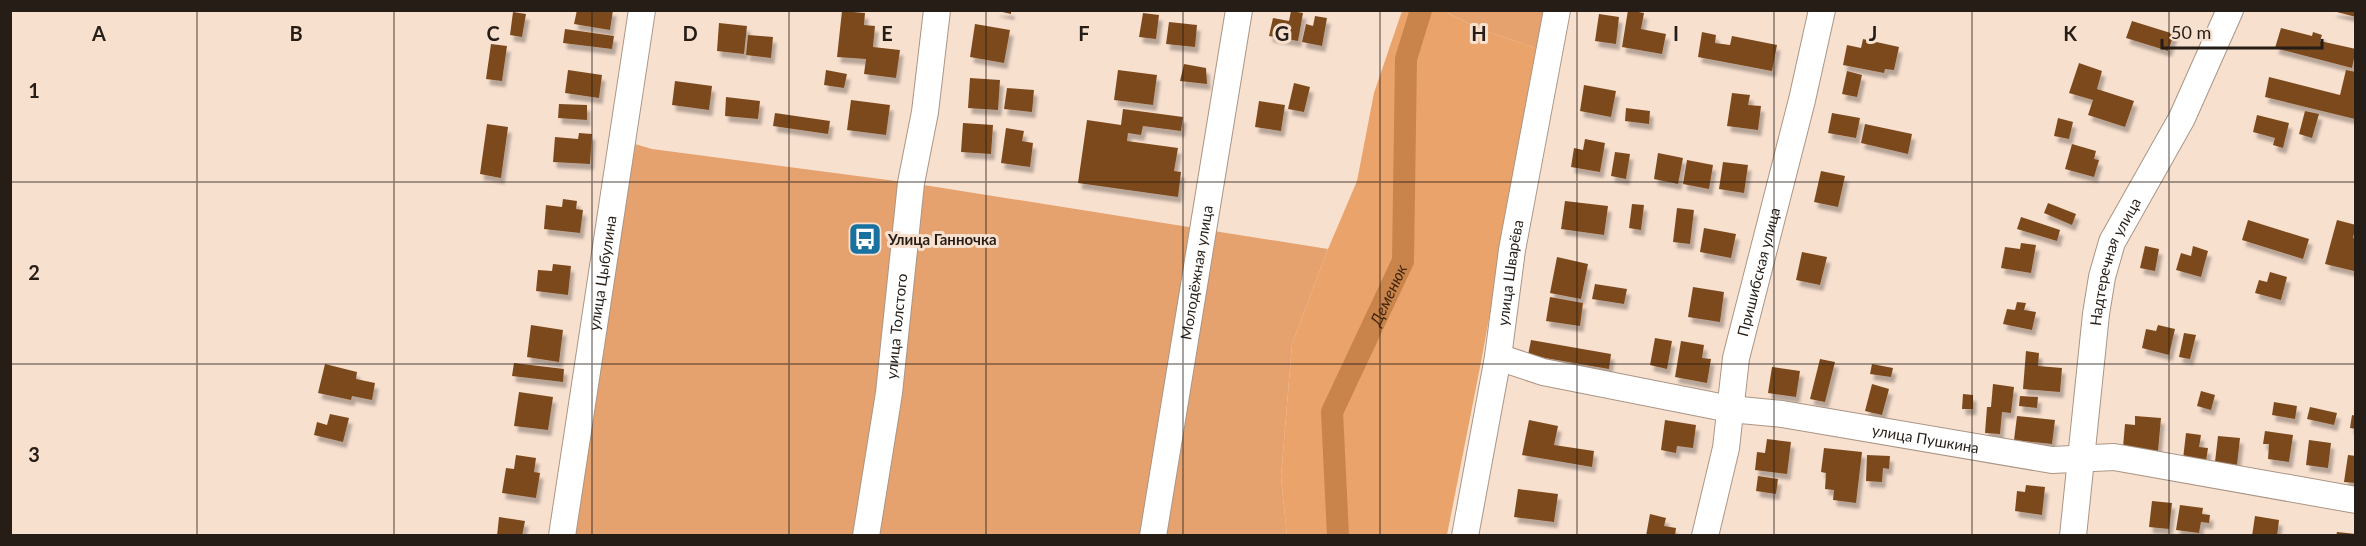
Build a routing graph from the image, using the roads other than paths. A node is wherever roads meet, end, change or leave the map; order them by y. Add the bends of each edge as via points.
1 (642, 10) edge
2 (937, 10) edge
3 (1239, 10) edge
4 (1557, 10) edge
5 (1822, 10) edge
6 (2230, 10) edge
7 (1498, 357) junction
8 (1730, 409) junction
9 (2081, 460) junction
10 (2355, 500) edge
11 (562, 536) edge
12 (866, 536) edge
13 (1153, 536) edge
14 (1465, 536) edge
15 (1705, 536) edge
16 (2073, 536) edge

1 - 11 street, улица Цыбулина
2 - 12 street, улица Толстого via 925,112 911,183 889,393
3 - 13 street, Молодёжная улица
4 - 7 street, улица Шварёва via 1512,250
5 - 8 street, Пришибская улица via 1736,358
6 - 9 street, Надтеречная улица via 2182,118 2112,242 2102,277
7 - 8 street, улица Пушкина via 1543,372
7 - 14 street, улица Шварёва
8 - 9 street, улица Пушкина via 1782,414 2052,460
8 - 15 street, Пришибская улица via 1726,448
9 - 10 street, улица Пушкина via 2114,458
9 - 16 street, Надтеречная улица

